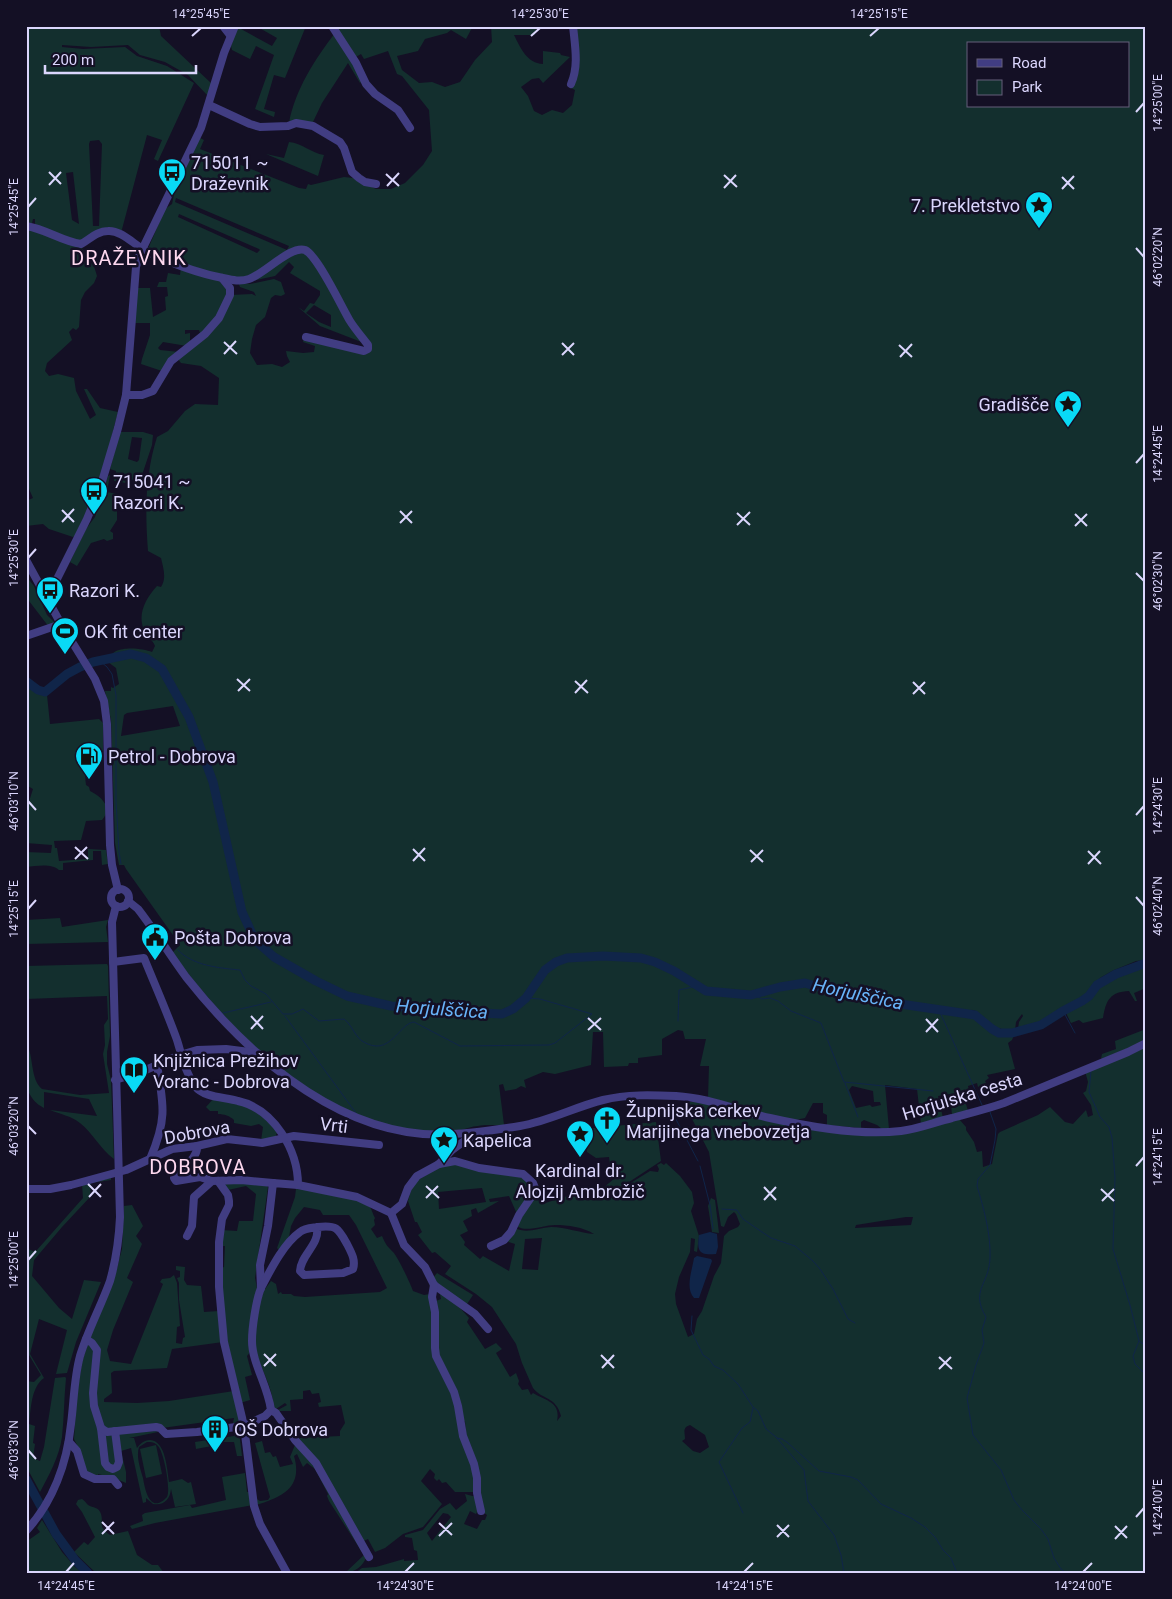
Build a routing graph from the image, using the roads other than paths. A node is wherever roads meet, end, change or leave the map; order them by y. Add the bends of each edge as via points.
1 (223, 26) edge
2 (235, 26) edge
3 (332, 26) edge
4 (573, 26) edge
5 (230, 35) junction
6 (571, 84) dead end
7 (209, 105) junction
8 (410, 128) dead end
9 (376, 184) dead end
10 (26, 226) edge
11 (142, 249) junction
12 (222, 278) junction
13 (306, 337) dead end
14 (126, 395) junction
15 (26, 560) edge
16 (44, 592) junction
17 (61, 624) junction
18 (26, 636) edge
19 (118, 890) junction
20 (128, 901) junction
21 (116, 906) junction
22 (113, 962) junction
23 (1146, 1043) edge
24 (257, 1053) junction
25 (180, 1054) junction
26 (157, 1066) junction
27 (115, 1080) junction
28 (486, 1130) junction
29 (285, 1138) junction
30 (379, 1145) dead end
31 (197, 1146) junction
32 (150, 1159) junction
33 (439, 1164) junction
34 (118, 1172) junction
35 (215, 1181) junction
36 (272, 1183) junction
37 (298, 1185) junction
38 (26, 1189) edge
39 (391, 1213) junction
40 (317, 1227) junction
41 (187, 1236) dead end
42 (491, 1246) dead end
43 (434, 1285) junction
44 (261, 1288) junction
45 (488, 1329) dead end
46 (86, 1339) junction
47 (271, 1410) junction
48 (244, 1426) junction
49 (101, 1428) junction
50 (115, 1431) junction
51 (69, 1442) junction
52 (118, 1485) dead end
53 (481, 1511) dead end
54 (26, 1531) edge
55 (369, 1558) dead end
56 (287, 1573) edge

1 - 5 street
2 - 5 street
3 - 8 street via 366,84 398,110
4 - 6 street via 576,74
5 - 7 street
7 - 9 street via 260,127 296,123 313,126 340,142 352,172 365,182
7 - 11 street
10 - 11 street via 81,244 108,230
11 - 12 street via 189,269
11 - 14 street via 134,276
12 - 13 street via 249,280 291,252 305,250 317,261 368,349 364,351
12 - 14 street via 230,288 230,295 219,318 205,334 171,361 153,391
14 - 16 street via 94,504 57,579
15 - 16 street
16 - 17 street
17 - 18 street
17 - 19 street via 100,688 107,715 110,845
19 - 20 street via 126,892
19 - 21 street via 112,899
20 - 21 street via 122,907
20 - 24 street, Horjulska cesta via 138,909 202,995
21 - 22 street via 112,922
22 - 25 street via 144,958 178,1041
22 - 27 street
23 - 28 street, Horjulska cesta via 1004,1103 901,1131 828,1128 768,1118 693,1098 637,1096 603,1100 537,1122
24 - 25 street via 208,1049
24 - 28 street, Horjulska cesta via 313,1094 368,1122 421,1134
25 - 26 street
25 - 29 street via 197,1088 259,1109
26 - 27 street
26 - 32 street via 164,1110
27 - 34 street
28 - 33 street via 461,1143
29 - 30 street, Vrti via 309,1137
29 - 31 street, Dobrova via 262,1143 227,1139
29 - 37 street via 294,1159
31 - 32 street, Dobrova via 172,1149
31 - 35 street via 195,1156 174,1178 176,1181 200,1177
32 - 34 street, Dobrova
33 - 39 street via 417,1176 402,1204
33 - 42 street via 455,1161 523,1174 533,1183 534,1193 518,1215 511,1232 504,1240
34 - 38 street, Dobrova via 50,1189
34 - 46 street via 118,1246 109,1282
35 - 36 street
35 - 41 street via 194,1197 192,1226
35 - 48 street via 229,1200 219,1242 219,1287 224,1342
36 - 37 street
36 - 44 street via 260,1265
37 - 39 street via 357,1197
39 - 43 street via 404,1245 425,1267
40 - 40 street via 317,1239 300,1271 304,1275 343,1274 353,1269 354,1259 338,1229 334,1226
40 - 44 street via 306,1229 294,1237
43 - 45 street via 475,1314
43 - 53 street via 436,1356 454,1392 463,1436 474,1464
44 - 47 street via 252,1342
46 - 49 street via 97,1350 93,1393
46 - 51 street via 76,1371
47 - 48 street
47 - 55 street via 316,1463
48 - 50 street via 168,1434 156,1427
48 - 56 street via 254,1506 260,1524
49 - 50 street via 106,1432
49 - 50 street via 105,1463 113,1469 119,1462
51 - 52 street via 77,1451 84,1474 95,1479 113,1479
51 - 54 street via 52,1495

